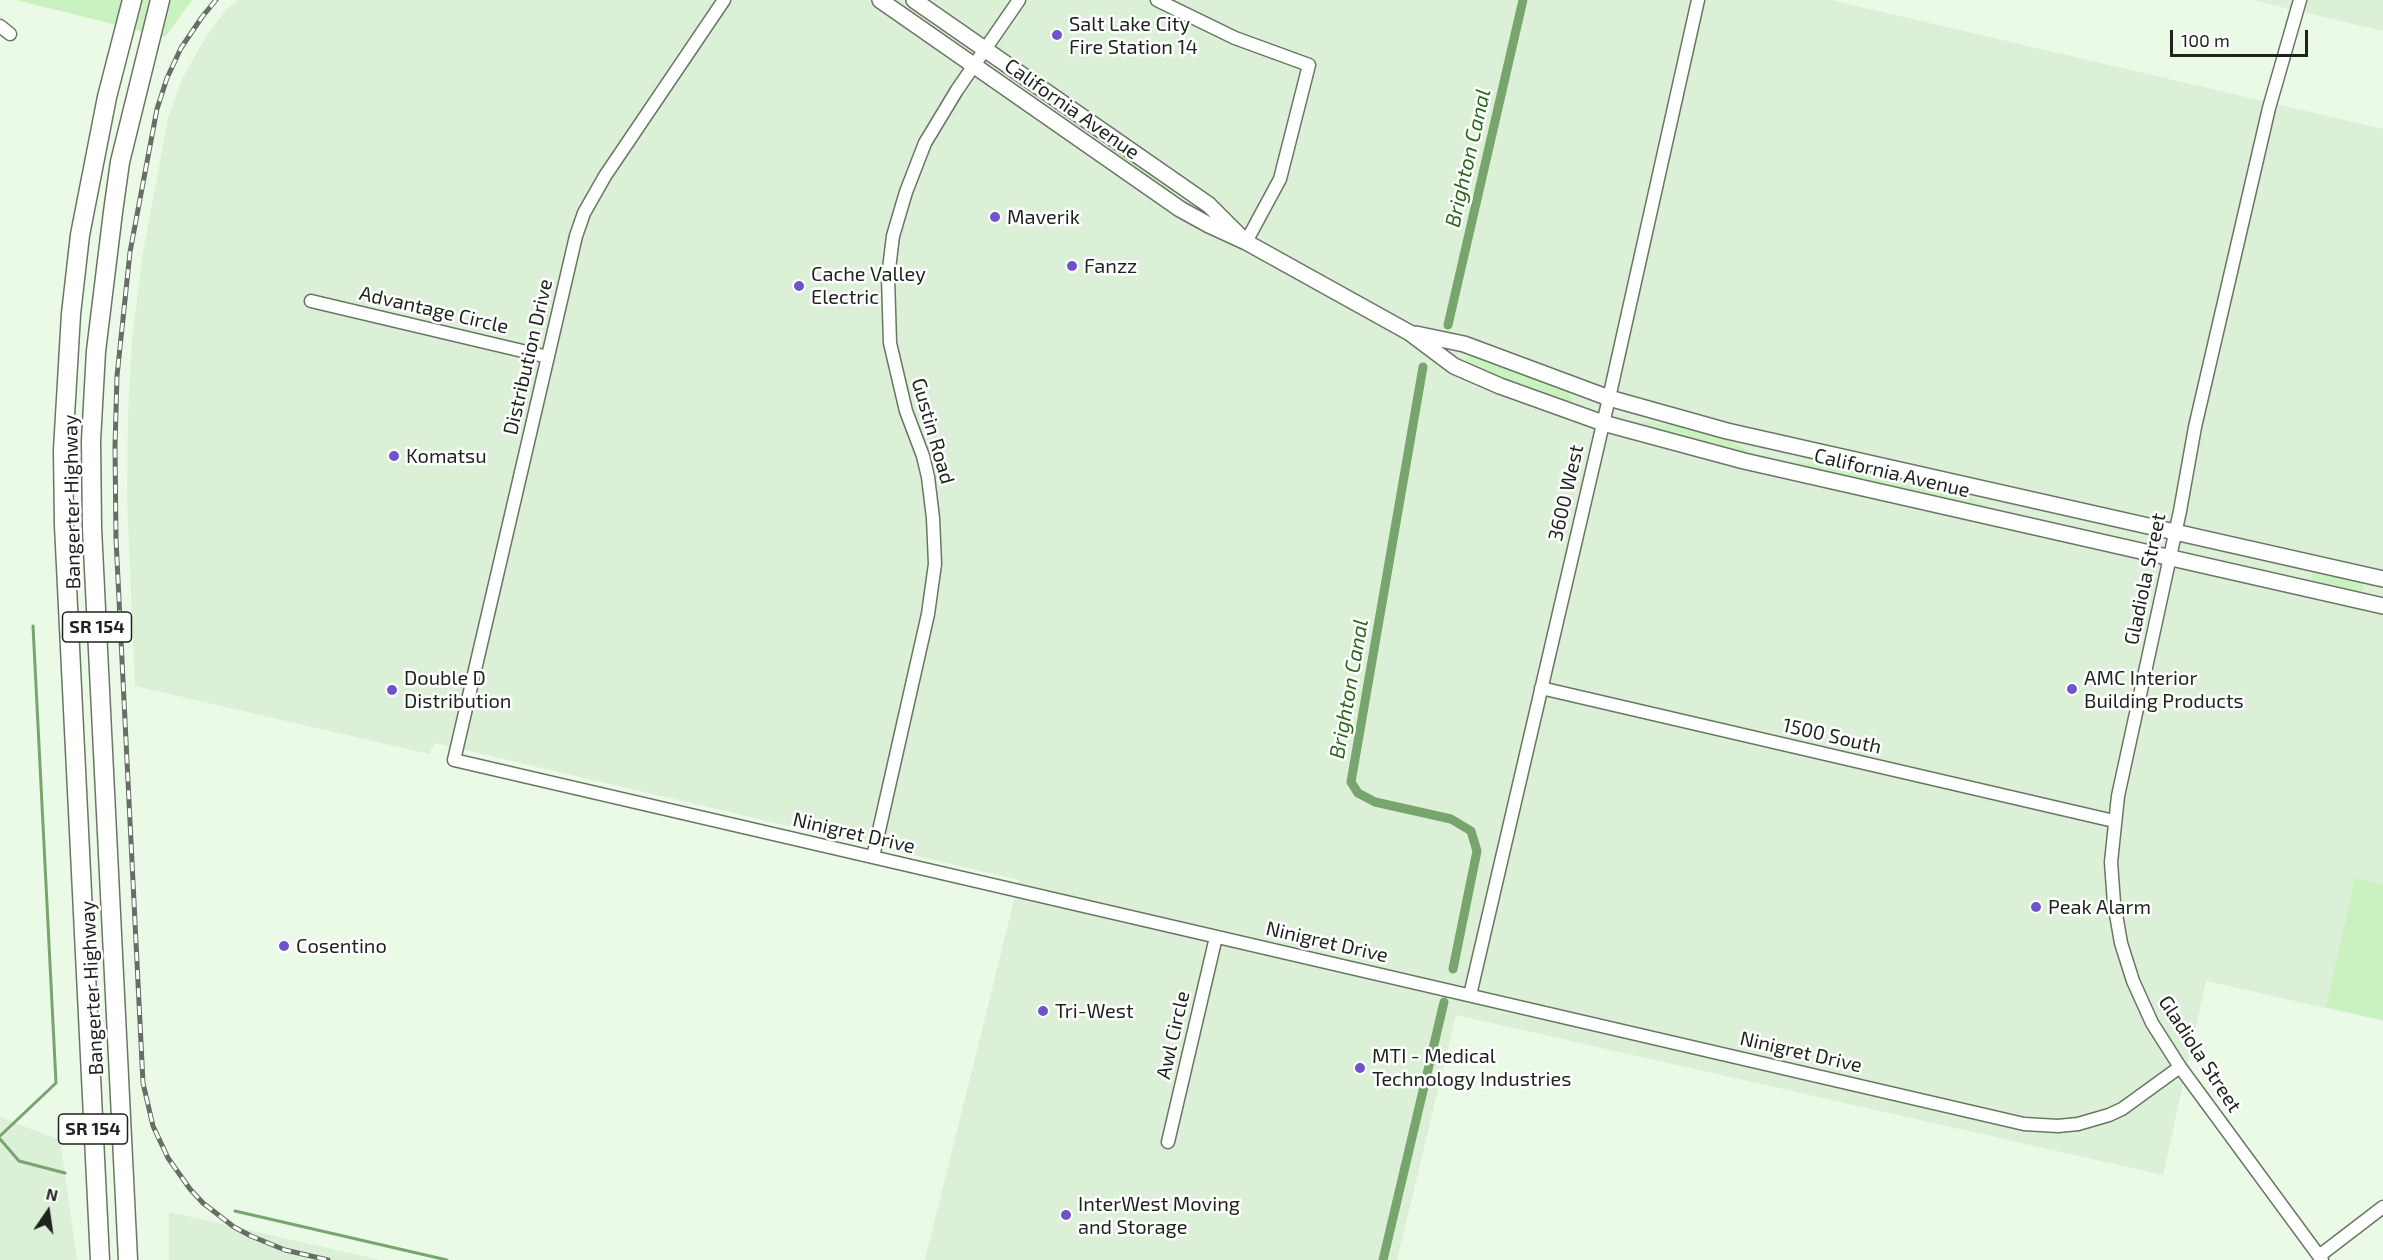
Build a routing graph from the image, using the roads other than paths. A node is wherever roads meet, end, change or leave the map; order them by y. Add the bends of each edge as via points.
1 (132, 0) edge
2 (160, 0) edge
3 (724, 0) edge
4 (880, 0) edge
5 (914, 0) edge
6 (1019, 0) edge
7 (1157, 0) edge
8 (1698, 0) edge
9 (2300, 0) edge
10 (985, 49) junction
11 (974, 66) junction
12 (1246, 242) junction
13 (311, 301) dead end
14 (1410, 333) junction
15 (548, 357) junction
16 (1609, 398) junction
17 (1603, 423) junction
18 (1773, 441) junction
19 (1767, 466) junction
20 (2006, 494) junction
21 (2000, 519) junction
22 (2175, 533) junction
23 (2170, 557) junction
24 (2383, 579) edge
25 (2383, 606) edge
26 (1541, 688) junction
27 (454, 760) joint
28 (2114, 821) junction
29 (873, 857) junction
30 (1216, 936) junction
31 (1470, 995) junction
32 (2180, 1067) junction
33 (1168, 1142) dead end
34 (2383, 1207) edge
35 (2321, 1258) edge
36 (100, 1260) edge
37 (128, 1260) edge

1 - 36 highway, Bangerter Highway / SR 154 via 105,107 80,235 63,450
2 - 37 highway, Bangerter Highway / SR 154 via 120,162 112,212 96,351 91,441
3 - 15 street, Distribution Drive via 588,203 576,236
4 - 11 main road, California Avenue
5 - 10 main road, California Avenue
6 - 10 street, Gustin Road
7 - 12 street via 1235,38 1309,65 1280,178
8 - 16 street, 3600 West
9 - 22 street, Gladiola Street via 2269,108 2195,427
10 - 11 street, Gustin Road
10 - 12 main road, California Avenue via 1209,205
11 - 12 main road, California Avenue via 1180,209
11 - 29 street, Gustin Road via 925,143 897,220 890,252 890,343 906,411 928,477 935,564 928,614
12 - 14 main road, California Avenue
13 - 15 street, Advantage Circle
14 - 16 main road, California Avenue via 1464,345
14 - 17 main road, California Avenue via 1462,370
15 - 27 street, Distribution Drive
16 - 17 street, 3600 West
16 - 18 main road, California Avenue
17 - 19 main road, California Avenue
17 - 26 street, 3600 West
18 - 19 main road
18 - 20 main road, California Avenue
19 - 21 main road, California Avenue
20 - 21 main road
20 - 22 main road, California Avenue
21 - 23 main road, California Avenue
22 - 23 street, Gladiola Street
22 - 24 main road, California Avenue
23 - 25 main road, California Avenue
23 - 28 street, Gladiola Street
26 - 28 street, 1500 South
26 - 31 street, 3600 West
27 - 29 street, Ninigret Drive
28 - 32 street, Gladiola Street via 2112,882 2124,955 2142,1002
29 - 30 street, Ninigret Drive
30 - 31 street, Ninigret Drive
30 - 33 street, Awl Circle
31 - 32 street, Ninigret Drive via 2024,1124 2078,1124 2109,1115
32 - 35 street, Gladiola Street
34 - 35 street

